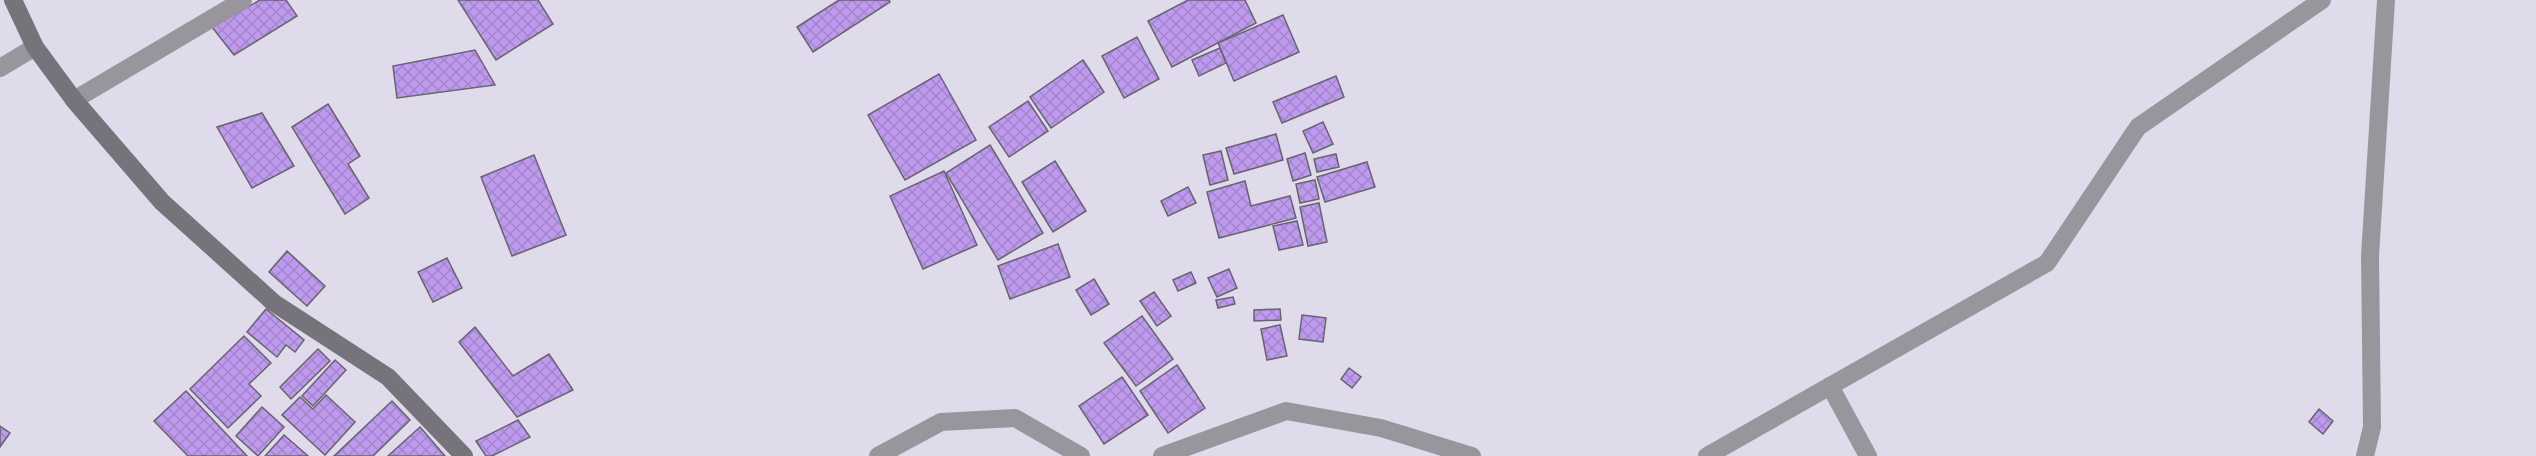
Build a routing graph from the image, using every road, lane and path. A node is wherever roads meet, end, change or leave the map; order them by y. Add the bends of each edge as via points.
1 (13, 0) edge
2 (243, 0) edge
3 (2322, 0) edge
4 (2386, 0) edge
5 (35, 46) junction
6 (0, 68) edge
7 (74, 100) junction
8 (1830, 386) junction
9 (464, 456) edge
10 (878, 456) edge
11 (1081, 456) edge
12 (1162, 456) edge
13 (1472, 456) edge
14 (1707, 456) edge
15 (1868, 456) edge
16 (2365, 456) edge

1 - 5 street
2 - 7 street
3 - 8 street via 2138,127 2047,263
4 - 16 street via 2370,255 2372,428
5 - 6 street
5 - 7 street
7 - 9 street via 162,202 274,303 388,377
8 - 14 street
8 - 15 street
10 - 11 street via 941,422 1016,418
12 - 13 street via 1286,411 1381,428

